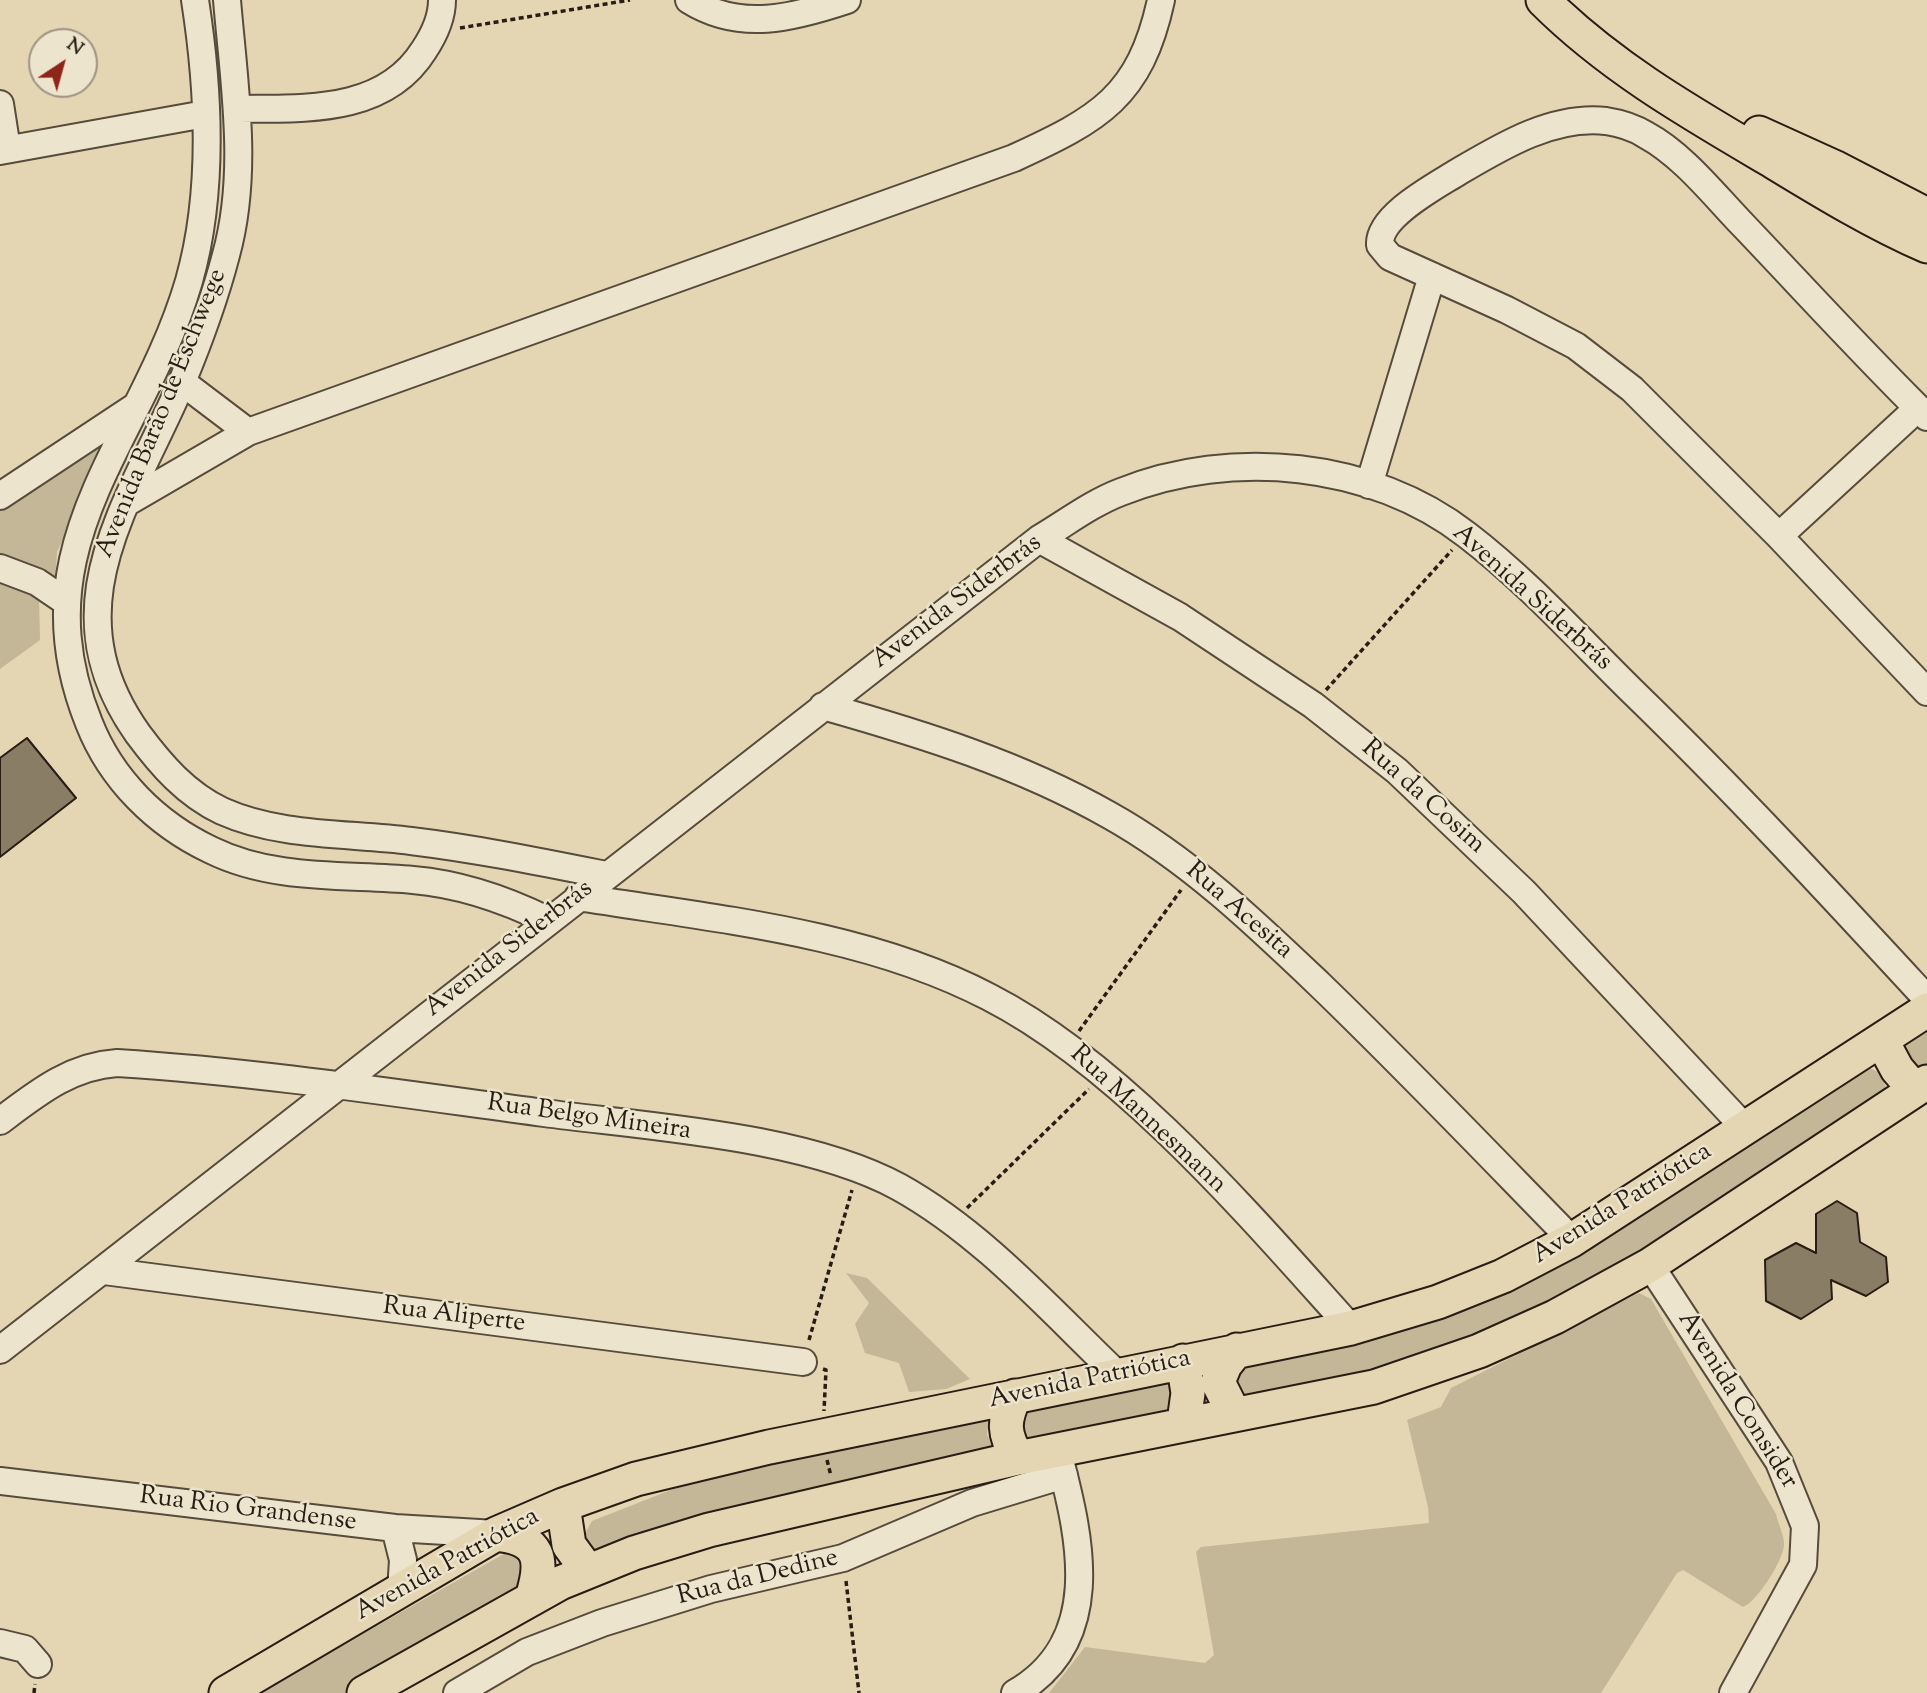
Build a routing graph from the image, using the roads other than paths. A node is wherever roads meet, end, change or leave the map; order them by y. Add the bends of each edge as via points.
1 (225, 0) edge
2 (442, 0) edge
3 (689, 0) edge
4 (847, 0) edge
5 (1161, 0) edge
6 (1543, 0) edge
7 (195, 2) edge
8 (0, 104) edge
9 (239, 109) junction
10 (205, 114) junction
11 (4, 150) edge
12 (1921, 225) edge
13 (197, 248) junction
14 (227, 254) junction
15 (1927, 259) edge
16 (1432, 276) junction
17 (188, 283) junction
18 (214, 290) junction
19 (182, 382) junction
20 (138, 404) junction
21 (1922, 412) edge
22 (248, 432) junction
23 (1369, 485) junction
24 (0, 496) edge
25 (125, 503) junction
26 (1779, 536) junction
27 (1039, 539) junction
28 (0, 568) edge
29 (65, 601) junction
30 (66, 633) junction
31 (98, 633) junction
32 (1927, 692) edge
33 (823, 706) junction
34 (606, 876) junction
35 (578, 897) junction
36 (547, 920) junction
37 (1927, 999) edge
38 (1927, 1010) edge
39 (1882, 1041) junction
40 (336, 1086) junction
41 (1921, 1086) edge
42 (0, 1121) edge
43 (1746, 1129) junction
44 (1572, 1240) junction
45 (1650, 1265) junction
46 (104, 1271) junction
47 (1351, 1328) junction
48 (0, 1350) edge
49 (1237, 1350) junction
50 (1183, 1361) junction
51 (803, 1362) dead end
52 (1117, 1374) junction
53 (1015, 1396) junction
54 (1234, 1414) junction
55 (1185, 1422) junction
56 (1018, 1458) junction
57 (1061, 1463) junction
58 (0, 1481) edge
59 (563, 1505) junction
60 (395, 1528) junction
61 (496, 1534) junction
62 (588, 1571) junction
63 (401, 1591) junction
64 (532, 1598) junction
65 (0, 1643) edge
66 (38, 1664) dead end
67 (226, 1693) edge
68 (364, 1693) edge
69 (457, 1693) edge
70 (1015, 1693) edge
71 (1733, 1693) edge

1 - 7 street
1 - 9 street, Avenida Barão de Eschwege
2 - 9 street via 435,32 405,74 374,94 331,106
3 - 4 street via 728,18 766,20
5 - 22 street via 1153,36 1134,76 1089,121 1060,137
6 - 12 main road via 1572,29 1680,106
7 - 10 street, Avenida Barão de Eschwege
8 - 11 street
9 - 14 street, Avenida Barão de Eschwege via 236,190
10 - 11 street
10 - 13 street, Avenida Barão de Eschwege via 206,157
12 - 15 main road
13 - 14 street
13 - 17 street, Avenida Barão de Eschwege
14 - 18 street, Avenida Barão de Eschwege
16 - 21 street via 1401,263 1381,248 1381,234 1399,211 1460,172 1547,127 1616,123 1646,135 1708,189
16 - 23 street
16 - 26 street via 1576,346 1632,389
17 - 18 street
17 - 20 street, Avenida Barão de Eschwege
18 - 19 street, Avenida Barão de Eschwege
19 - 22 street
19 - 25 street, Avenida Barão de Eschwege
20 - 24 street
20 - 29 street, Avenida Barão de Eschwege via 86,513
21 - 26 street
22 - 25 street
23 - 27 street, Avenida Siderbrás via 1271,466 1195,471 1118,493
23 - 37 street, Avenida Siderbrás via 1405,499 1466,534 1553,614 1745,801
25 - 31 street, Avenida Barão de Eschwege via 98,584
26 - 32 street
27 - 33 street, Avenida Siderbrás
27 - 43 street, Rua da Cosim via 1180,617 1313,705 1397,771 1524,892
28 - 29 street via 37,582
29 - 30 street, Avenida Barão de Eschwege
30 - 31 street
30 - 36 street, Avenida Barão de Eschwege via 72,674 98,745 118,776 148,808 189,838 238,862 271,870 416,880 468,889
31 - 34 street, Avenida Barão de Eschwege via 111,684 131,723 161,766 221,811 261,824 485,851
33 - 34 street, Avenida Siderbrás
33 - 44 street, Rua Acesita via 1021,772 1109,815 1195,872 1367,1030
34 - 35 street, Avenida Siderbrás
35 - 36 street, Avenida Siderbrás
35 - 47 street, Rua Mannesmann via 810,936 883,956 989,996 1104,1075 1189,1156
36 - 40 street, Avenida Siderbrás
38 - 39 main road, Avenida Patriótica
39 - 41 main road via 1897,1069
39 - 43 main road, Avenida Patriótica
40 - 42 street, Rua Belgo Mineira via 98,1064 69,1074
40 - 46 street, Avenida Siderbrás
40 - 52 street, Rua Belgo Mineira via 686,1131 858,1167 953,1222
41 - 45 main road
43 - 44 main road, Avenida Patriótica
44 - 47 main road, Avenida Patriótica via 1503,1276 1438,1302
45 - 54 main road via 1555,1317 1466,1355 1374,1387
45 - 71 street, Avenida Consider via 1779,1462 1805,1526 1803,1565
46 - 48 street, Avenida Siderbrás
46 - 51 street, Rua Aliperte
47 - 49 main road, Avenida Patriótica
49 - 50 main road, Avenida Patriótica
49 - 54 main road via 1218,1382
50 - 52 main road, Avenida Patriótica
50 - 55 main road via 1188,1393
52 - 53 main road, Avenida Patriótica
53 - 56 main road via 1004,1425
53 - 59 main road, Avenida Patriótica via 695,1463
54 - 55 main road
55 - 57 main road
56 - 57 main road
56 - 62 main road via 709,1530
57 - 69 street, Rua da Dedine via 843,1558 711,1589 602,1623 527,1652
57 - 70 street via 1081,1555 1080,1588 1066,1641 1037,1677
58 - 60 street, Rua Rio Grandense
59 - 61 main road, Avenida Patriótica
59 - 62 main road via 569,1545
60 - 61 street, Rua Rio Grandense
60 - 63 street via 402,1560
61 - 63 main road, Avenida Patriótica
61 - 64 main road via 518,1538 536,1553 540,1569
62 - 64 main road
63 - 67 main road, Avenida Patriótica
64 - 68 main road
65 - 66 street via 25,1649

